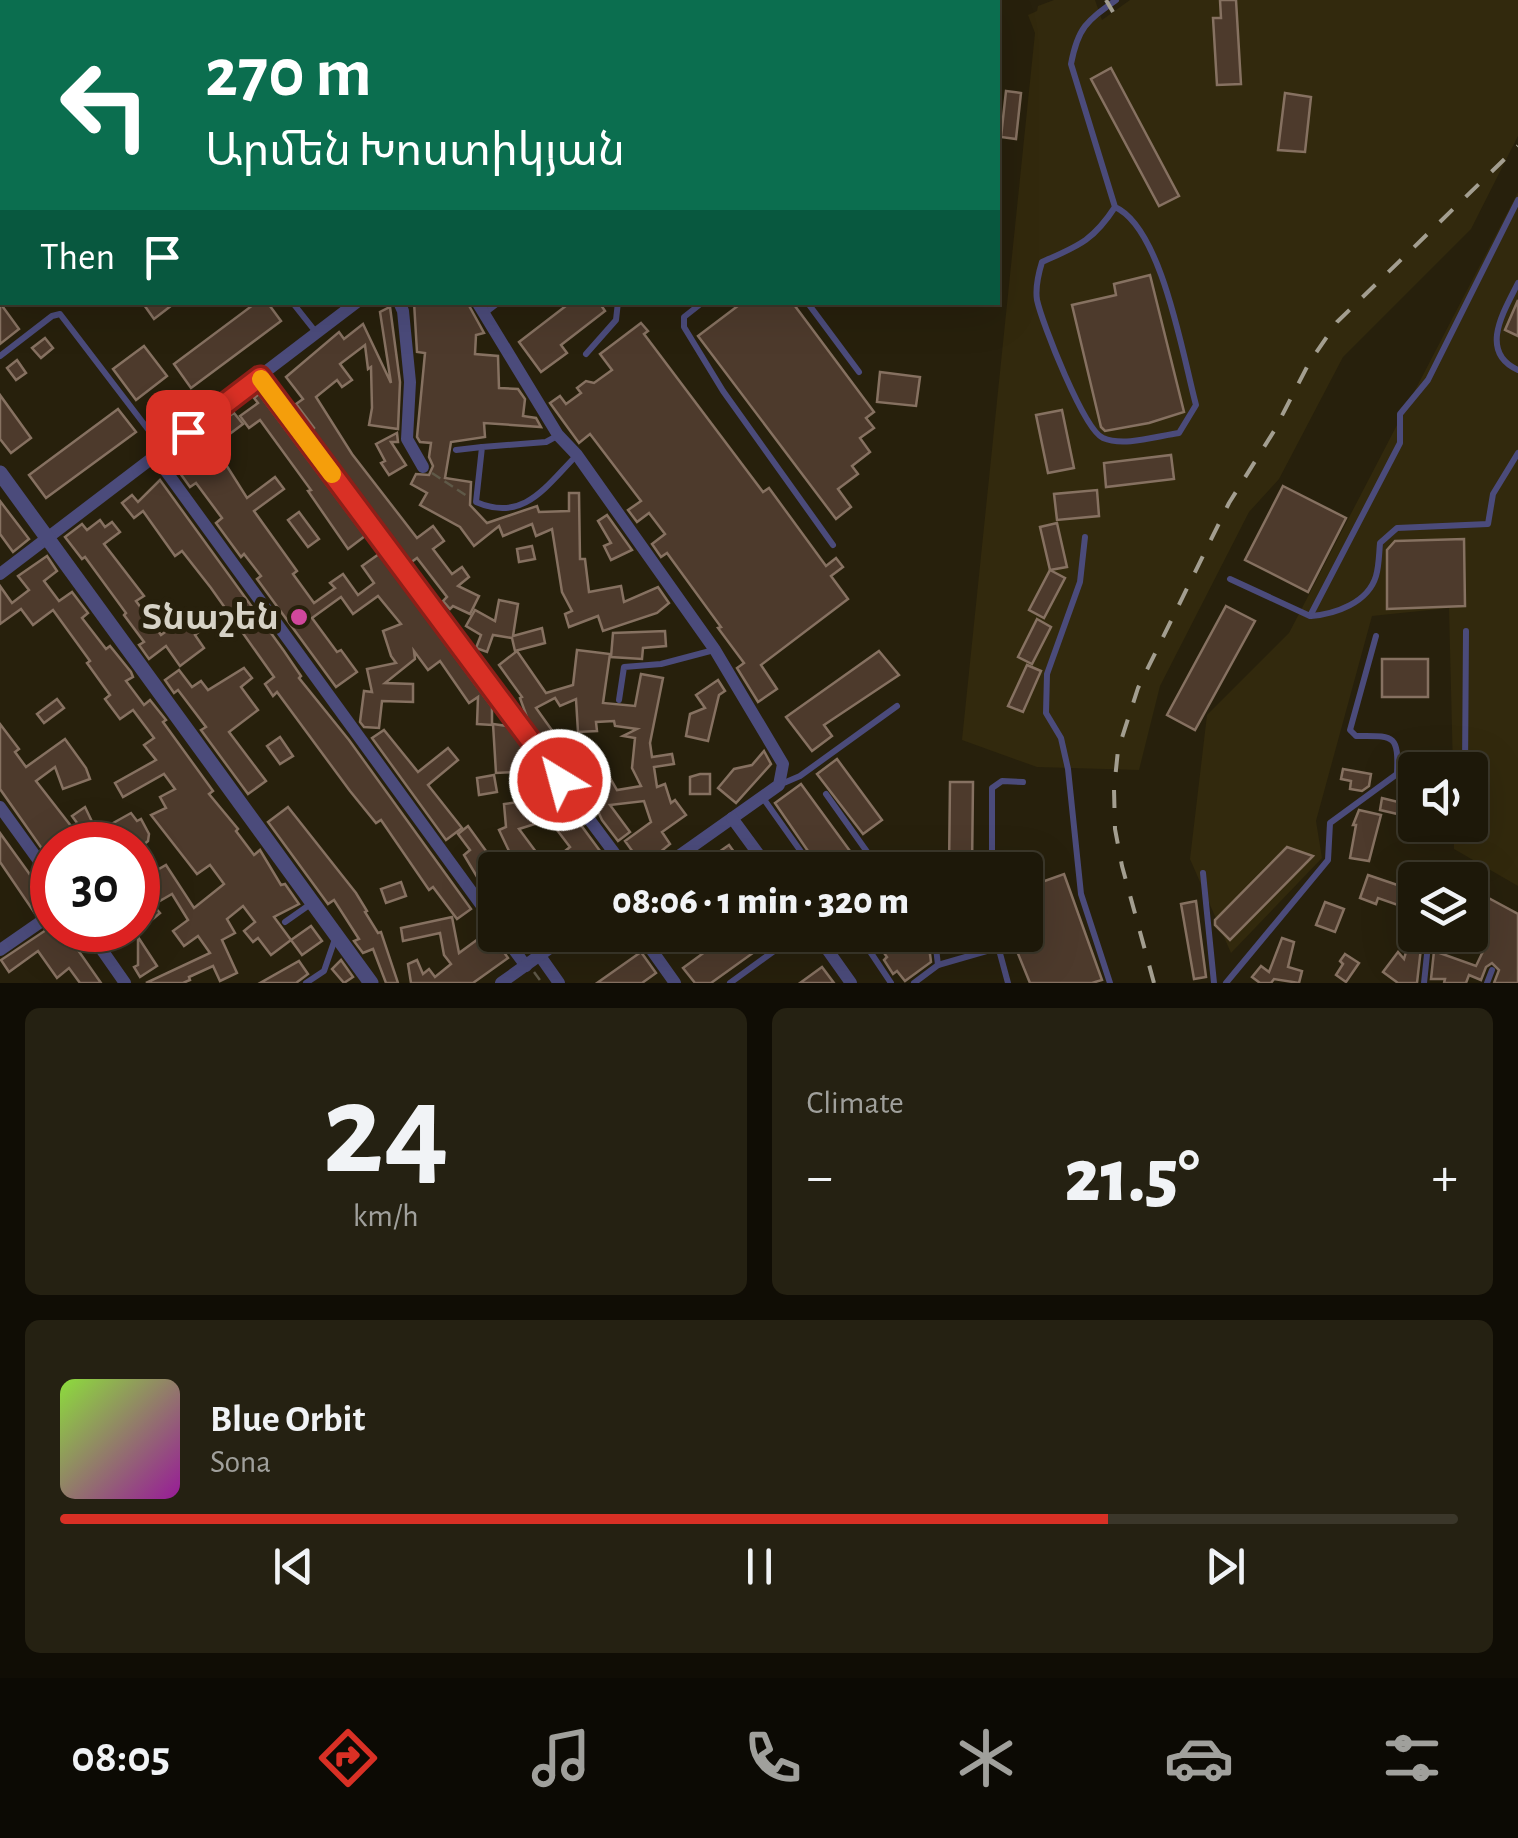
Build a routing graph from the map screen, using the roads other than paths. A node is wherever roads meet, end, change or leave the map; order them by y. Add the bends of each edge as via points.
1 (1116, 0) edge
2 (1518, 200) edge
3 (1115, 207) junction
4 (1518, 283) edge
5 (294, 305) edge
6 (352, 305) edge
7 (399, 305) edge
8 (618, 305) edge
9 (699, 305) edge
10 (808, 305) edge
11 (481, 308) edge
12 (316, 332) junction
13 (586, 354) dead end
14 (0, 356) edge
15 (1518, 370) edge
16 (859, 372) dead end
17 (260, 377) junction
18 (558, 435) junction
19 (482, 447) junction
20 (456, 450) dead end
21 (159, 453) junction
22 (1518, 453) edge
23 (577, 455) junction
24 (423, 467) road end
25 (0, 474) edge
26 (1086, 537) dead end
27 (48, 539) junction
28 (833, 544) dead end
29 (0, 574) edge
30 (1230, 579) dead end
31 (1310, 616) junction
32 (1466, 631) dead end
33 (1376, 636) dead end
34 (715, 650) junction
35 (618, 700) dead end
36 (897, 706) dead end
37 (1465, 752) edge
38 (1397, 774) joint
39 (1023, 782) dead end
40 (779, 786) junction
41 (826, 794) dead end
42 (762, 796) junction
43 (0, 806) edge
44 (732, 818) junction
45 (30, 849) edge
46 (614, 852) edge
47 (684, 852) edge
48 (757, 852) edge
49 (801, 852) edge
50 (865, 852) edge
51 (992, 852) edge
52 (1203, 873) dead end
53 (478, 900) edge
54 (314, 903) junction
55 (285, 922) dead end
56 (30, 929) edge
57 (336, 934) junction
58 (0, 950) edge
59 (104, 952) edge
60 (516, 952) edge
61 (545, 952) edge
62 (653, 952) edge
63 (773, 952) edge
64 (829, 952) edge
65 (871, 952) edge
66 (936, 952) edge
67 (982, 952) edge
68 (997, 952) edge
69 (1427, 952) edge
70 (540, 956) junction
71 (938, 965) junction
72 (526, 966) junction
73 (1492, 970) dead end
74 (126, 983) edge
75 (306, 983) edge
76 (372, 983) edge
77 (501, 983) edge
78 (560, 983) edge
79 (674, 983) edge
80 (730, 983) edge
81 (851, 983) edge
82 (892, 983) edge
83 (914, 983) edge
84 (1008, 983) edge
85 (1110, 983) edge
86 (1214, 983) edge
87 (1226, 983) edge
88 (1424, 983) edge
89 (1487, 983) edge

1 - 3 lane via 1087,20 1071,64
2 - 31 lane via 1428,380 1400,414 1400,443
3 - 3 lane via 1086,243 1042,262 1037,299 1095,434 1128,440 1179,433 1196,406 1161,274 1142,231
4 - 15 lane via 1496,328 1497,349
5 - 12 lane
6 - 12 street
7 - 24 street via 410,382 407,439
8 - 13 lane via 616,320
9 - 28 lane via 684,318 684,327
10 - 16 lane
11 - 18 street
12 - 17 street
14 - 21 lane via 60,314
17 - 21 street
17 - 46 street
18 - 19 lane via 546,442
18 - 23 street
19 - 20 lane
19 - 23 lane via 476,502 492,509 526,506
21 - 27 street
21 - 53 street
22 - 31 lane via 1493,494 1488,524 1397,528 1380,544 1376,580 1355,602 1334,614
23 - 34 street
25 - 27 street
26 - 85 lane via 1080,582 1046,674 1046,712 1061,738 1081,894
27 - 29 street
27 - 54 street
30 - 31 lane
32 - 37 lane
33 - 38 lane via 1350,730 1396,741
34 - 35 lane via 624,667
34 - 40 street via 778,751
36 - 40 lane
38 - 87 lane via 1330,823 1328,860
39 - 51 lane via 992,788
40 - 42 street
41 - 50 lane
42 - 44 street
42 - 49 lane
43 - 45 street
44 - 47 street
44 - 48 street
52 - 86 lane
54 - 55 lane
54 - 57 street
56 - 58 street
57 - 75 lane via 324,971
57 - 76 street
59 - 74 street
60 - 72 street
61 - 70 street
62 - 79 street
63 - 80 lane
64 - 81 street
65 - 82 lane
66 - 71 lane
67 - 71 lane
68 - 84 lane
69 - 88 lane
70 - 72 street
70 - 78 street
71 - 83 lane
72 - 77 street
73 - 89 lane

